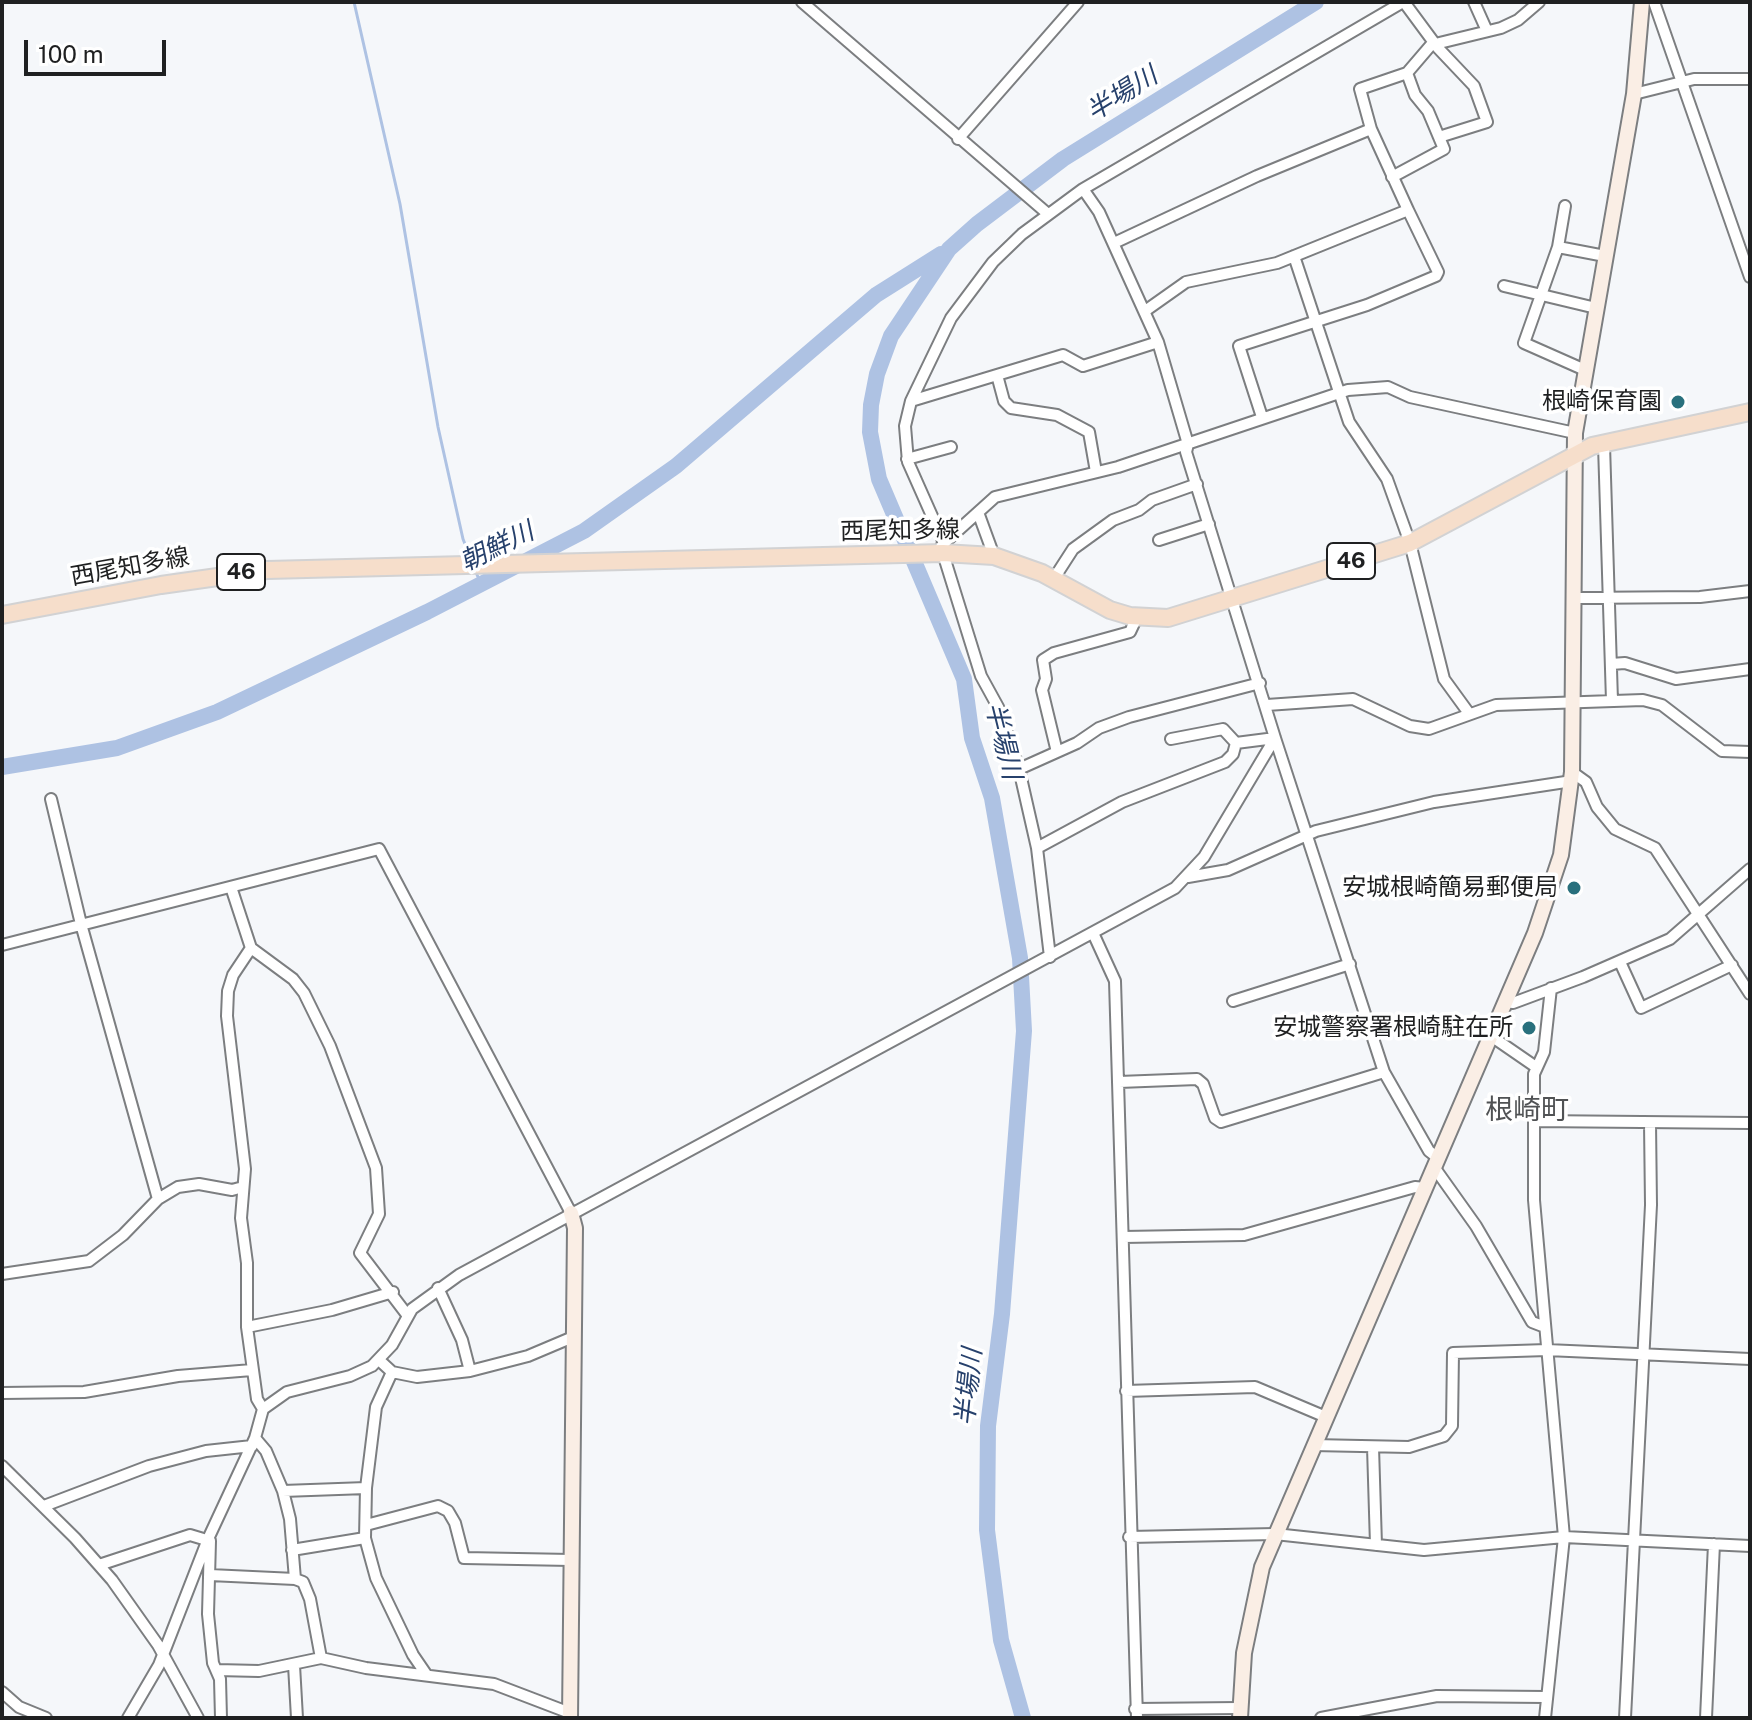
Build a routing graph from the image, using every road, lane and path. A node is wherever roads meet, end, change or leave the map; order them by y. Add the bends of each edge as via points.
1 (802, 2) edge
2 (1078, 2) edge
3 (1404, 2) edge
4 (1474, 2) edge
5 (1539, 2) edge
6 (1642, 2) edge
7 (1654, 2) edge
8 (1487, 31) junction
9 (1436, 44) junction
10 (1407, 73) junction
11 (1750, 79) edge
12 (1683, 82) junction
13 (1634, 94) junction
14 (1371, 129) junction
15 (1439, 137) junction
16 (958, 139) junction
17 (1392, 177) junction
18 (1083, 189) junction
19 (1565, 206) dead end
20 (1408, 210) junction
21 (1045, 213) junction
22 (1114, 243) junction
23 (1558, 247) junction
24 (1294, 256) junction
25 (1605, 256) junction
26 (1750, 277) edge
27 (1504, 286) dead end
28 (1542, 292) junction
29 (1596, 308) junction
30 (1145, 311) junction
31 (1316, 322) junction
32 (1158, 342) junction
33 (1585, 370) junction
34 (997, 375) junction
35 (1339, 392) junction
36 (911, 401) junction
37 (1750, 412) edge
38 (1262, 417) junction
39 (1575, 433) junction
40 (1188, 444) junction
41 (1604, 445) junction
42 (951, 447) dead end
43 (1574, 455) junction
44 (907, 459) junction
45 (1096, 472) junction
46 (1197, 484) junction
47 (979, 515) junction
48 (1209, 524) junction
49 (1159, 540) dead end
50 (1410, 543) junction
51 (938, 550) junction
52 (994, 556) junction
53 (1053, 580) junction
54 (1750, 591) edge
55 (1233, 597) junction
56 (1573, 598) junction
57 (1610, 598) junction
58 (2, 615) edge
59 (1137, 617) junction
60 (1611, 664) junction
61 (1750, 669) edge
62 (1260, 683) junction
63 (1612, 701) junction
64 (1572, 702) junction
65 (1267, 705) junction
66 (1468, 712) junction
67 (1275, 738) junction
68 (1171, 739) dead end
69 (1236, 743) junction
70 (1057, 752) junction
71 (1750, 752) edge
72 (1019, 769) junction
73 (1572, 777) junction
74 (51, 799) dead end
75 (1308, 836) junction
76 (1037, 848) junction
77 (1750, 869) edge
78 (1188, 877) junction
79 (231, 887) junction
80 (1700, 916) junction
81 (81, 924) junction
82 (1093, 933) junction
83 (2, 945) edge
84 (251, 948) junction
85 (1046, 959) junction
86 (1620, 962) junction
87 (1350, 964) junction
88 (1732, 965) junction
89 (1551, 988) junction
90 (1750, 994) edge
91 (1233, 1001) dead end
92 (1506, 1002) junction
93 (1491, 1036) junction
94 (1536, 1067) junction
95 (1384, 1072) junction
96 (1119, 1082) junction
97 (1534, 1121) junction
98 (1650, 1123) junction
99 (1750, 1123) edge
100 (1436, 1163) junction
101 (243, 1187) junction
102 (1425, 1188) junction
103 (158, 1199) junction
104 (571, 1213) junction
105 (1123, 1237) junction
106 (2, 1274) edge
107 (438, 1288) junction
108 (393, 1292) junction
109 (408, 1316) junction
110 (247, 1327) junction
111 (1545, 1327) junction
112 (573, 1337) junction
113 (1547, 1350) junction
114 (1642, 1354) junction
115 (1750, 1359) edge
116 (379, 1360) junction
117 (252, 1370) junction
118 (470, 1371) junction
119 (392, 1372) junction
120 (1126, 1391) junction
121 (2, 1393) edge
122 (263, 1409) junction
123 (1326, 1417) junction
124 (254, 1442) junction
125 (1313, 1445) junction
126 (1373, 1447) junction
127 (2, 1466) edge
128 (366, 1488) junction
129 (283, 1491) junction
130 (44, 1506) junction
131 (366, 1525) junction
132 (1275, 1534) junction
133 (1129, 1537) junction
134 (1564, 1537) junction
135 (365, 1538) junction
136 (208, 1539) junction
137 (1633, 1540) junction
138 (1714, 1544) junction
139 (1376, 1545) junction
140 (1750, 1546) edge
141 (292, 1550) junction
142 (571, 1560) junction
143 (99, 1565) junction
144 (210, 1575) junction
145 (295, 1579) junction
146 (163, 1655) junction
147 (321, 1658) junction
148 (294, 1665) junction
149 (217, 1670) junction
150 (426, 1674) junction
151 (2, 1692) edge
152 (1545, 1697) junction
153 (1240, 1713) edge
154 (1136, 1714) edge
155 (570, 1715) edge
156 (46, 1718) edge
157 (128, 1718) edge
158 (198, 1718) edge
159 (221, 1718) edge
160 (297, 1718) edge
161 (1321, 1718) edge
162 (1545, 1718) edge
163 (1625, 1718) edge
164 (1706, 1718) edge

1 - 16 street
2 - 16 street
3 - 9 street
3 - 18 street
4 - 8 street
5 - 8 street via 1518,20
6 - 13 street
7 - 12 street
8 - 9 street
9 - 10 street
9 - 15 street via 1474,86 1487,122
10 - 14 street via 1360,89
10 - 15 street
11 - 12 street
12 - 13 street
12 - 26 street
13 - 25 street
14 - 17 street
14 - 22 street
15 - 17 street via 1444,149
16 - 21 street
17 - 20 street
18 - 21 street
18 - 22 street
19 - 23 street
20 - 24 street
20 - 31 street via 1436,276
21 - 36 street via 1007,247 966,297 936,345
22 - 30 street
23 - 25 street
23 - 28 street
24 - 30 street via 1186,282
24 - 31 street
25 - 29 street
27 - 28 street
28 - 29 street
28 - 33 street via 1524,343
29 - 33 street
30 - 32 street
31 - 35 street
31 - 38 street via 1239,346
32 - 34 street via 1083,366 1063,355
32 - 40 street
33 - 39 street
34 - 36 street
34 - 45 street via 1011,408 1057,415 1089,432
35 - 38 street
35 - 39 street via 1388,387 1410,397
35 - 50 street via 1349,422 1387,479
36 - 44 street via 905,426
37 - 41 main road, 西尾知多線 / 46
38 - 40 street
39 - 43 street
40 - 45 street
40 - 46 street
41 - 43 main road, 西尾知多線 / 46
41 - 57 street
42 - 44 street
43 - 50 main road, 西尾知多線 / 46
43 - 56 street
44 - 51 street
45 - 47 street via 995,497
46 - 48 street
46 - 53 street via 1113,520 1073,549
47 - 51 street
47 - 52 street
48 - 49 street
48 - 55 street
50 - 55 main road, 西尾知多線 / 46
50 - 66 street via 1444,679
51 - 52 main road, 西尾知多線 / 46
51 - 58 main road, 西尾知多線 / 46 via 232,573
51 - 72 street
52 - 53 main road, 西尾知多線 / 46
53 - 59 main road, 西尾知多線 / 46 via 1110,610
54 - 57 street
55 - 59 main road, 西尾知多線 / 46 via 1168,618
55 - 62 street
56 - 57 street
56 - 64 street
57 - 60 street
59 - 70 street via 1130,632 1043,660 1042,690
60 - 61 street via 1625,663 1676,679
60 - 63 street
62 - 65 street
62 - 70 street via 1129,717
63 - 64 street
63 - 71 street via 1654,701 1722,751
64 - 66 street via 1520,702
64 - 73 street
65 - 66 street via 1353,699 1410,726 1429,729
65 - 67 street
67 - 69 street
67 - 75 street
67 - 78 street
68 - 69 street via 1223,729
69 - 76 street via 1225,762 1122,802
70 - 72 street
72 - 76 street
73 - 75 street via 1434,802
73 - 80 street via 1586,782 1615,829 1655,848
73 - 92 street via 1559,863
74 - 81 street
75 - 78 street via 1228,870
75 - 87 street
76 - 85 street
77 - 80 street
78 - 82 street
79 - 81 street
79 - 84 street
79 - 104 street via 379,849
80 - 86 street via 1670,939
80 - 88 street
81 - 83 street
81 - 103 street
82 - 85 street
82 - 96 street via 1115,976
84 - 101 street via 228,991
84 - 108 street via 293,979 330,1046 376,1168 379,1214 360,1253
85 - 104 street
86 - 88 street via 1641,1008
86 - 89 street
87 - 91 street
87 - 95 street
88 - 90 street
89 - 92 street
89 - 94 street via 1544,1052
92 - 93 street
93 - 94 street
93 - 100 street
94 - 97 street
95 - 96 street via 1221,1122 1197,1079
95 - 100 street
96 - 105 street
97 - 98 street
97 - 111 street via 1534,1200
98 - 99 street
98 - 114 street
100 - 102 street
100 - 111 street via 1532,1322
101 - 103 street via 199,1184 178,1187
101 - 110 street
102 - 105 street via 1244,1235
102 - 123 street
103 - 106 street via 89,1261
104 - 107 street
104 - 112 street
105 - 120 street
107 - 109 street
107 - 118 street
108 - 109 street
108 - 110 street
109 - 116 street
110 - 117 street
111 - 113 street
112 - 118 street
112 - 142 street
113 - 114 street
113 - 126 street via 1453,1353 1448,1433 1409,1447
113 - 134 street
114 - 115 street
114 - 137 street
116 - 119 street
116 - 122 street via 350,1376 287,1392
117 - 121 street via 84,1392
117 - 122 street
118 - 119 street via 417,1377
119 - 128 street via 376,1407
120 - 123 street via 1255,1387
120 - 133 street
122 - 124 street
123 - 125 street
124 - 129 street via 264,1447
124 - 130 street via 149,1466
124 - 136 street
125 - 126 street
125 - 132 street
126 - 139 street
127 - 130 street
128 - 129 street
128 - 131 street
129 - 141 street
130 - 143 street
131 - 135 street
131 - 142 street via 438,1506 455,1523 464,1558
132 - 133 street
132 - 139 street
132 - 153 street via 1251,1610
133 - 154 street
134 - 137 street
134 - 139 street via 1432,1550
134 - 152 street
135 - 141 street
135 - 150 street via 382,1591
136 - 143 street via 190,1535
136 - 144 street
136 - 146 street
137 - 138 street
137 - 163 street
138 - 140 street
138 - 164 street
141 - 145 street
142 - 155 street
143 - 146 street
144 - 145 street
144 - 149 street via 208,1614
145 - 147 street via 303,1582 310,1599
146 - 157 street
146 - 158 street
147 - 148 street
147 - 150 street
148 - 149 street
148 - 160 street
149 - 159 street
150 - 155 street via 494,1684
151 - 156 street via 19,1707
152 - 161 street via 1437,1696
152 - 162 street
153 - 154 street

